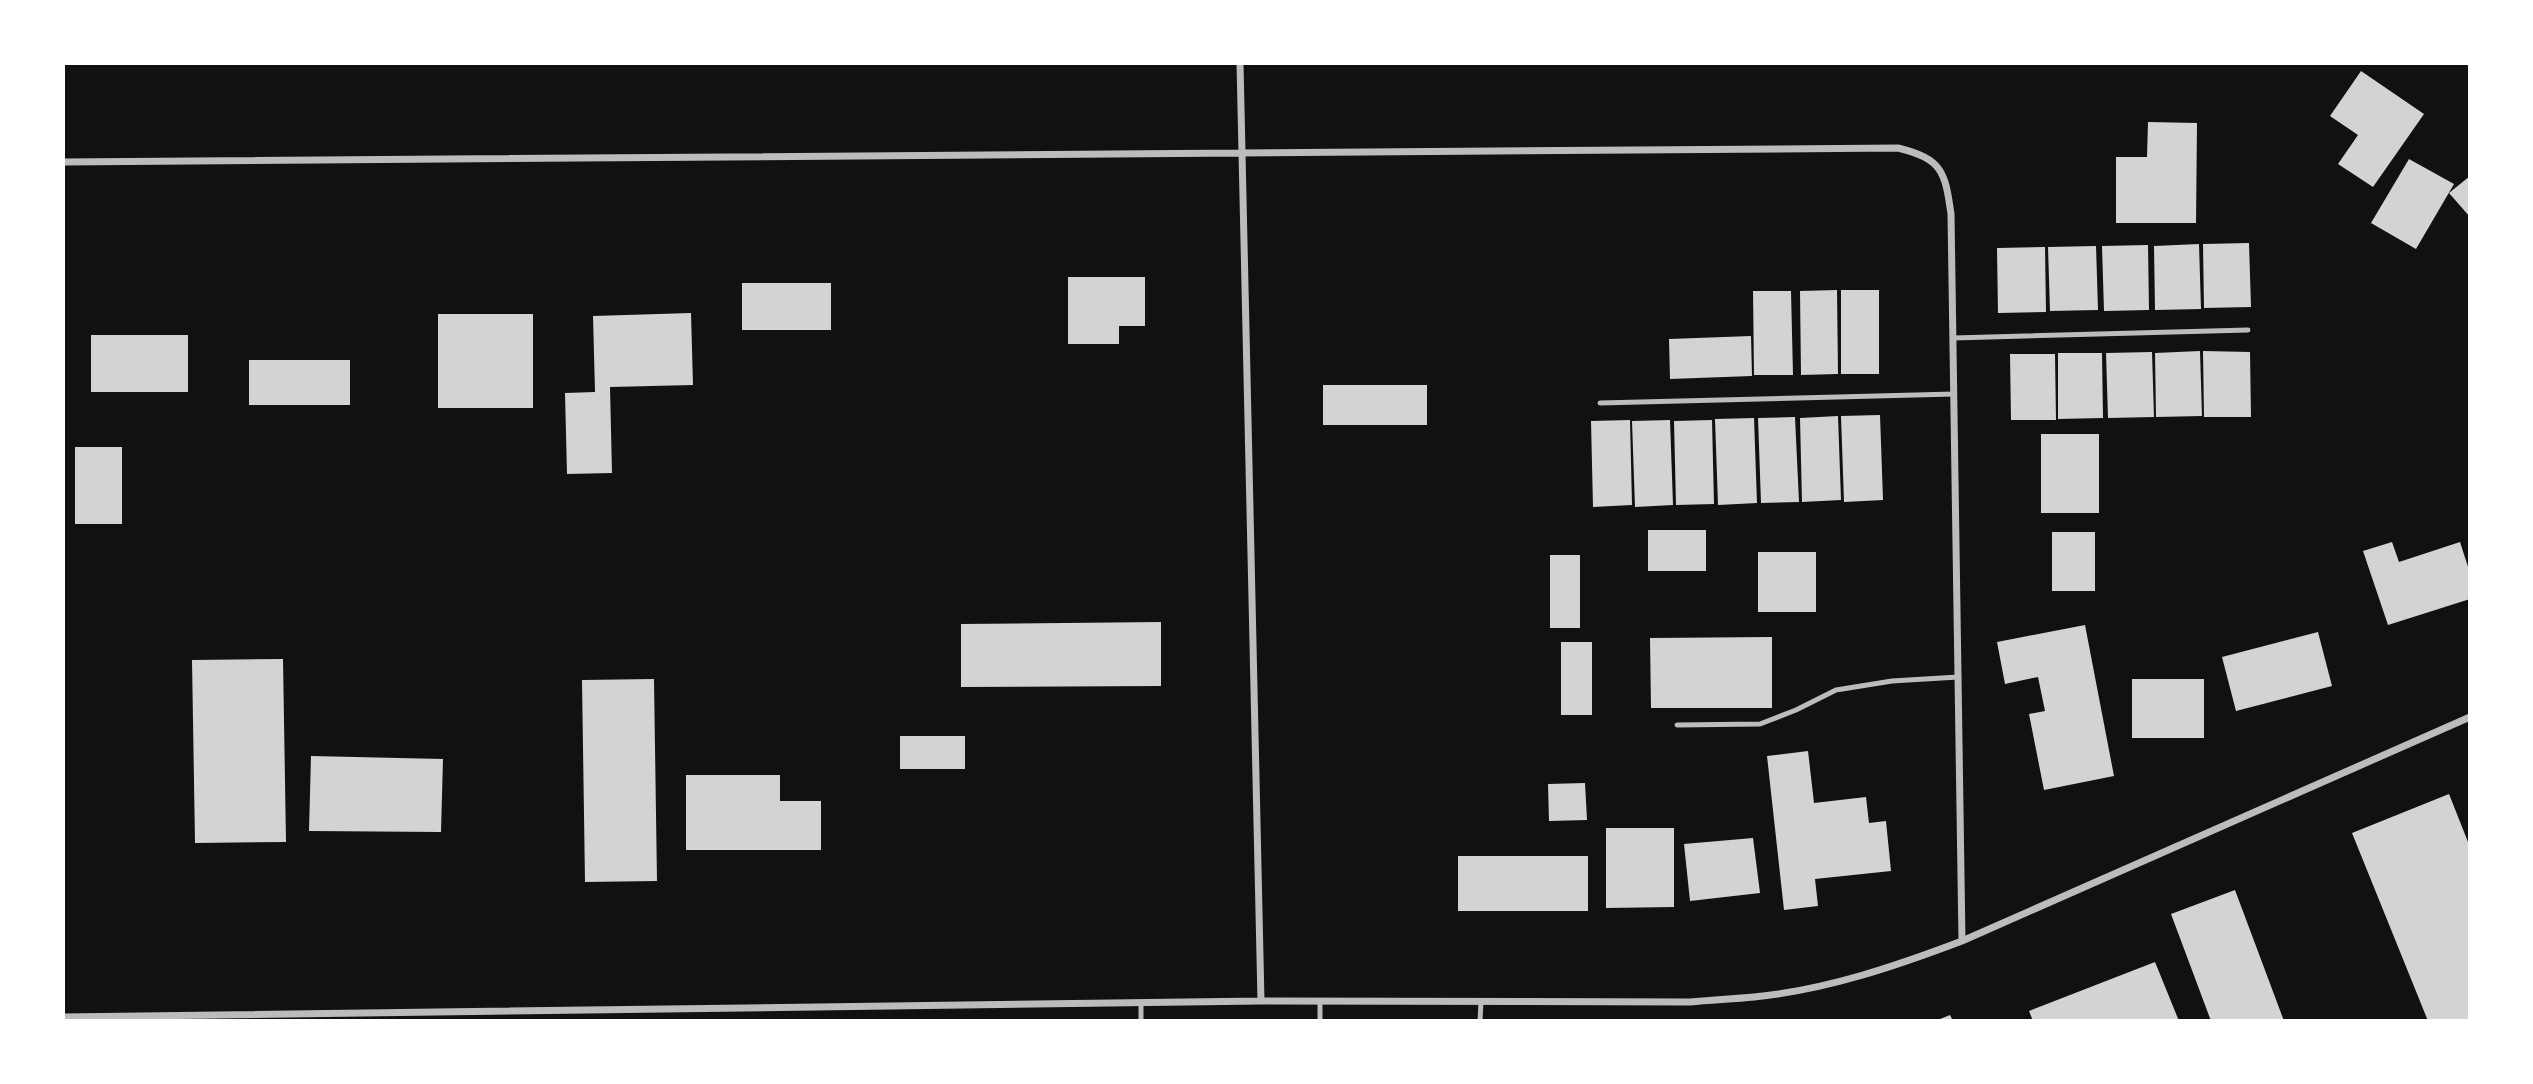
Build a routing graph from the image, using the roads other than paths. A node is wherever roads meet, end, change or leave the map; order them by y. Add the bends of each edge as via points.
1 (1240, 63) edge
2 (1243, 153) junction
3 (63, 162) edge
4 (2248, 330) dead end
5 (1953, 338) junction
6 (1954, 394) junction
7 (1600, 403) dead end
8 (1958, 677) junction
9 (2470, 717) edge
10 (1677, 725) dead end
11 (1962, 941) junction
12 (1261, 1001) junction
13 (1320, 1001) junction
14 (1481, 1001) junction
15 (1141, 1003) junction
16 (63, 1017) edge
17 (1141, 1021) edge
18 (1320, 1021) edge
19 (1480, 1021) edge

1 - 2 street
2 - 3 street
2 - 5 street via 1898,148 1922,154 1939,168 1948,189
2 - 12 street
4 - 5 lane
5 - 6 street
6 - 7 lane
6 - 8 street
8 - 10 lane via 1836,690 1760,724
8 - 11 street
9 - 11 street
11 - 14 street via 1851,978 1757,997 1689,1002
12 - 13 street
12 - 15 street
13 - 14 street
13 - 18 lane
14 - 19 lane
15 - 16 street
15 - 17 lane

